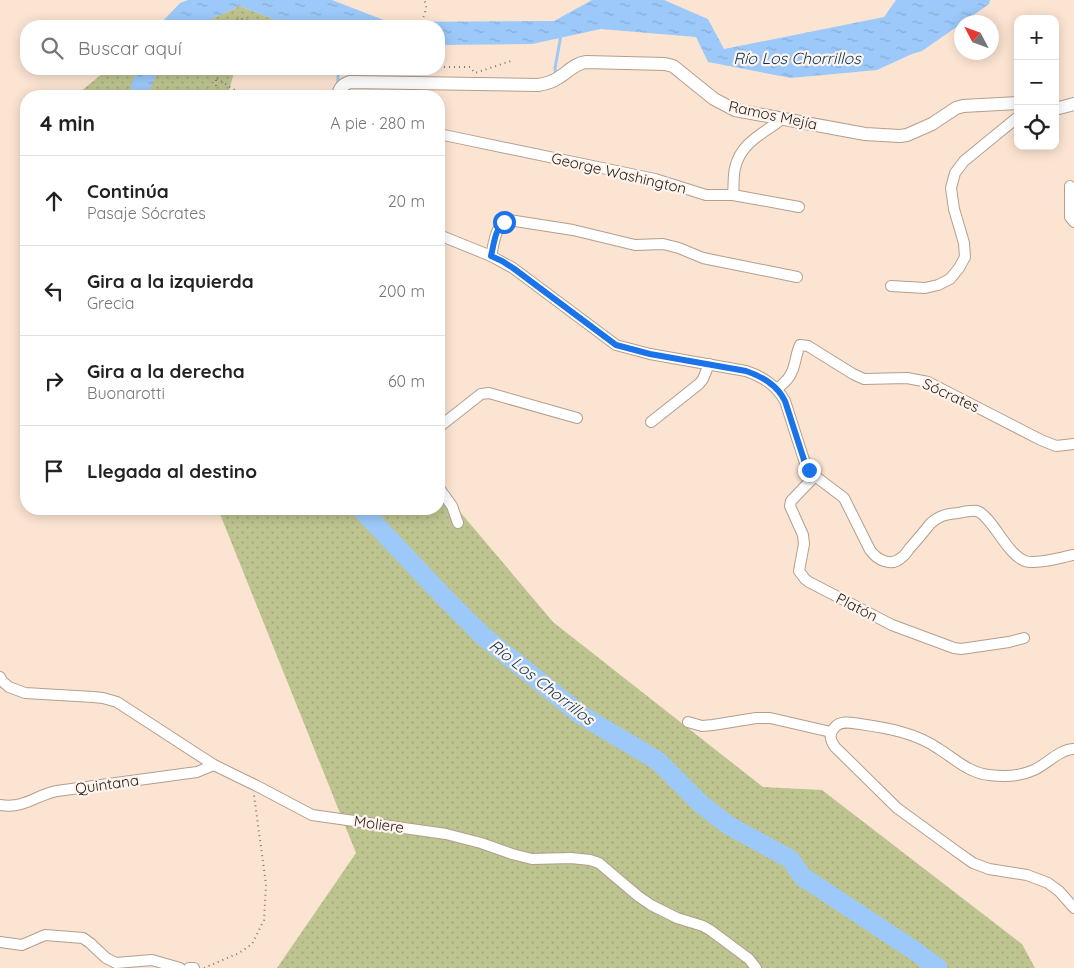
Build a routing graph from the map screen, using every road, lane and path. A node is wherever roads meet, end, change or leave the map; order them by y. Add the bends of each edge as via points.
1 (424, 0) edge
2 (422, 20) edge
3 (514, 60) dead end
4 (445, 67) edge
5 (216, 75) edge
6 (216, 78) junction
7 (216, 90) edge
8 (235, 90) edge
9 (340, 90) edge
10 (1014, 103) edge
11 (1074, 104) edge
12 (1059, 109) edge
13 (782, 119) junction
14 (1014, 120) edge
15 (445, 135) edge
16 (1070, 186) dead end
17 (733, 195) junction
18 (800, 207) dead end
19 (1074, 222) edge
20 (445, 237) edge
21 (491, 256) junction
22 (797, 277) dead end
23 (891, 286) dead end
24 (708, 364) junction
25 (777, 388) junction
26 (577, 418) dead end
27 (445, 422) edge
28 (651, 422) dead end
29 (1074, 444) edge
30 (815, 476) junction
31 (445, 496) edge
32 (458, 523) dead end
33 (1074, 555) edge
34 (1024, 638) dead end
35 (0, 677) edge
36 (688, 722) dead end
37 (831, 732) junction
38 (1074, 749) edge
39 (214, 765) junction
40 (257, 786) junction
41 (0, 805) edge
42 (1074, 908) edge
43 (0, 942) edge
44 (180, 968) edge
45 (188, 968) edge
46 (194, 968) edge
47 (204, 968) edge
48 (756, 968) edge

1 - 2 path via 426,9
3 - 4 path via 475,73 470,67
5 - 6 path
6 - 7 path
6 - 8 path
9 - 13 street, Ramos Mejía via 350,82 538,85 558,78 581,62 665,64 722,104 735,110
10 - 13 street, Ramos Mejía via 956,108 932,124 900,136 865,134
11 - 12 street
13 - 17 street via 743,149 734,168
14 - 23 street via 964,161 955,173 951,188 965,256 950,279 925,288
15 - 17 street, George Washington via 655,179 706,194
16 - 19 street via 1070,217
17 - 18 street, George Washington
20 - 21 street
21 - 22 street via 500,226 509,220 635,245 663,244 703,258
21 - 24 street via 513,268 616,345
24 - 25 street via 746,371
24 - 28 street via 699,384
25 - 29 street, Sócrates via 792,372 800,345 808,346 860,378 907,378 928,382 1041,440 1056,446
25 - 30 street via 785,401 805,463
26 - 27 street via 489,393 481,394
30 - 33 street via 844,498 870,550 886,562 900,559 935,519 945,514 972,511 984,517 1013,552 1026,562
30 - 34 street, Platón via 790,506 803,535 799,570 805,579 892,625 954,648
31 - 32 street
35 - 39 street, Moliere via 9,687 25,693 93,696 117,702
36 - 37 street via 702,726 770,718
37 - 38 street via 836,725 845,723 907,733 939,748 960,764 988,775 1018,775
37 - 42 street via 830,740 835,747 897,808 956,851 989,869 1028,875 1048,883 1060,891
39 - 40 street, Moliere
39 - 41 street, Quintana via 197,772 48,792 21,804
40 - 47 path via 254,795 266,884 264,920 252,944
40 - 48 street, Moliere via 312,815 446,834 532,859 571,858 599,863 651,905 710,930 749,958
43 - 44 street via 22,945 45,936 83,938 106,958 116,962 152,960
45 - 46 street

